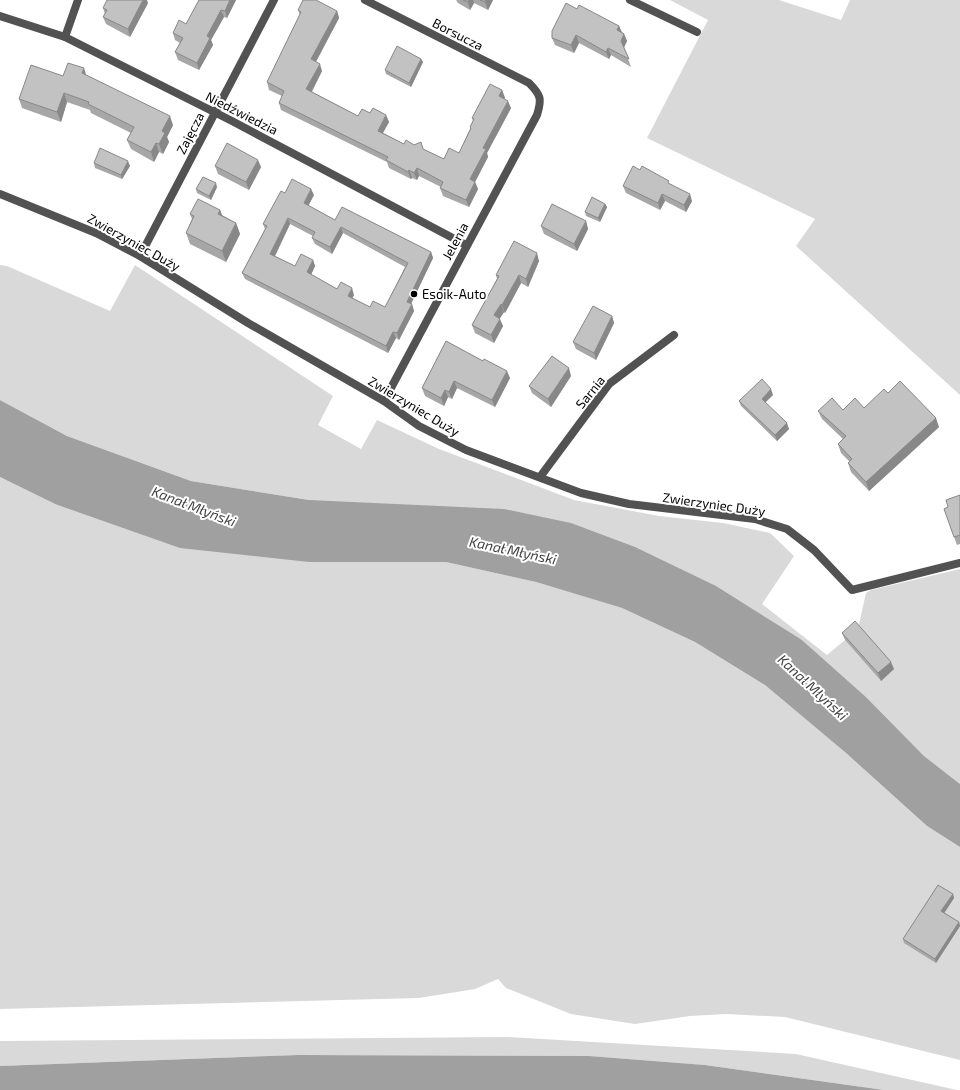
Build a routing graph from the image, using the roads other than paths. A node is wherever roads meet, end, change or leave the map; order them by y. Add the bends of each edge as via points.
1 (78, 0) edge
2 (274, 0) edge
3 (365, 0) edge
4 (630, 0) edge
5 (0, 16) edge
6 (697, 32) dead end
7 (65, 37) junction
8 (538, 93) joint
9 (214, 112) junction
10 (0, 194) edge
11 (466, 245) junction
12 (140, 256) junction
13 (674, 335) dead end
14 (384, 401) junction
15 (540, 477) junction
16 (960, 562) edge

1 - 7 street
2 - 9 street, Zajęcza
3 - 8 street, Borsucza via 529,83
4 - 6 street
5 - 7 street, Niedźwiedzia
7 - 9 street, Niedźwiedzia
8 - 11 street, Jelenia via 541,103 537,115
9 - 11 street, Niedźwiedzia
9 - 12 street, Zajęcza
10 - 12 street, Zwierzyniec Duży via 96,233
11 - 14 street, Jelenia
12 - 14 street, Zwierzyniec Duży via 248,324
13 - 15 street, Sarnia via 609,384
14 - 15 street, Zwierzyniec Duży via 419,426 466,450
15 - 16 street, Zwierzyniec Duży via 581,493 629,504 755,519 787,530 814,550 852,590

